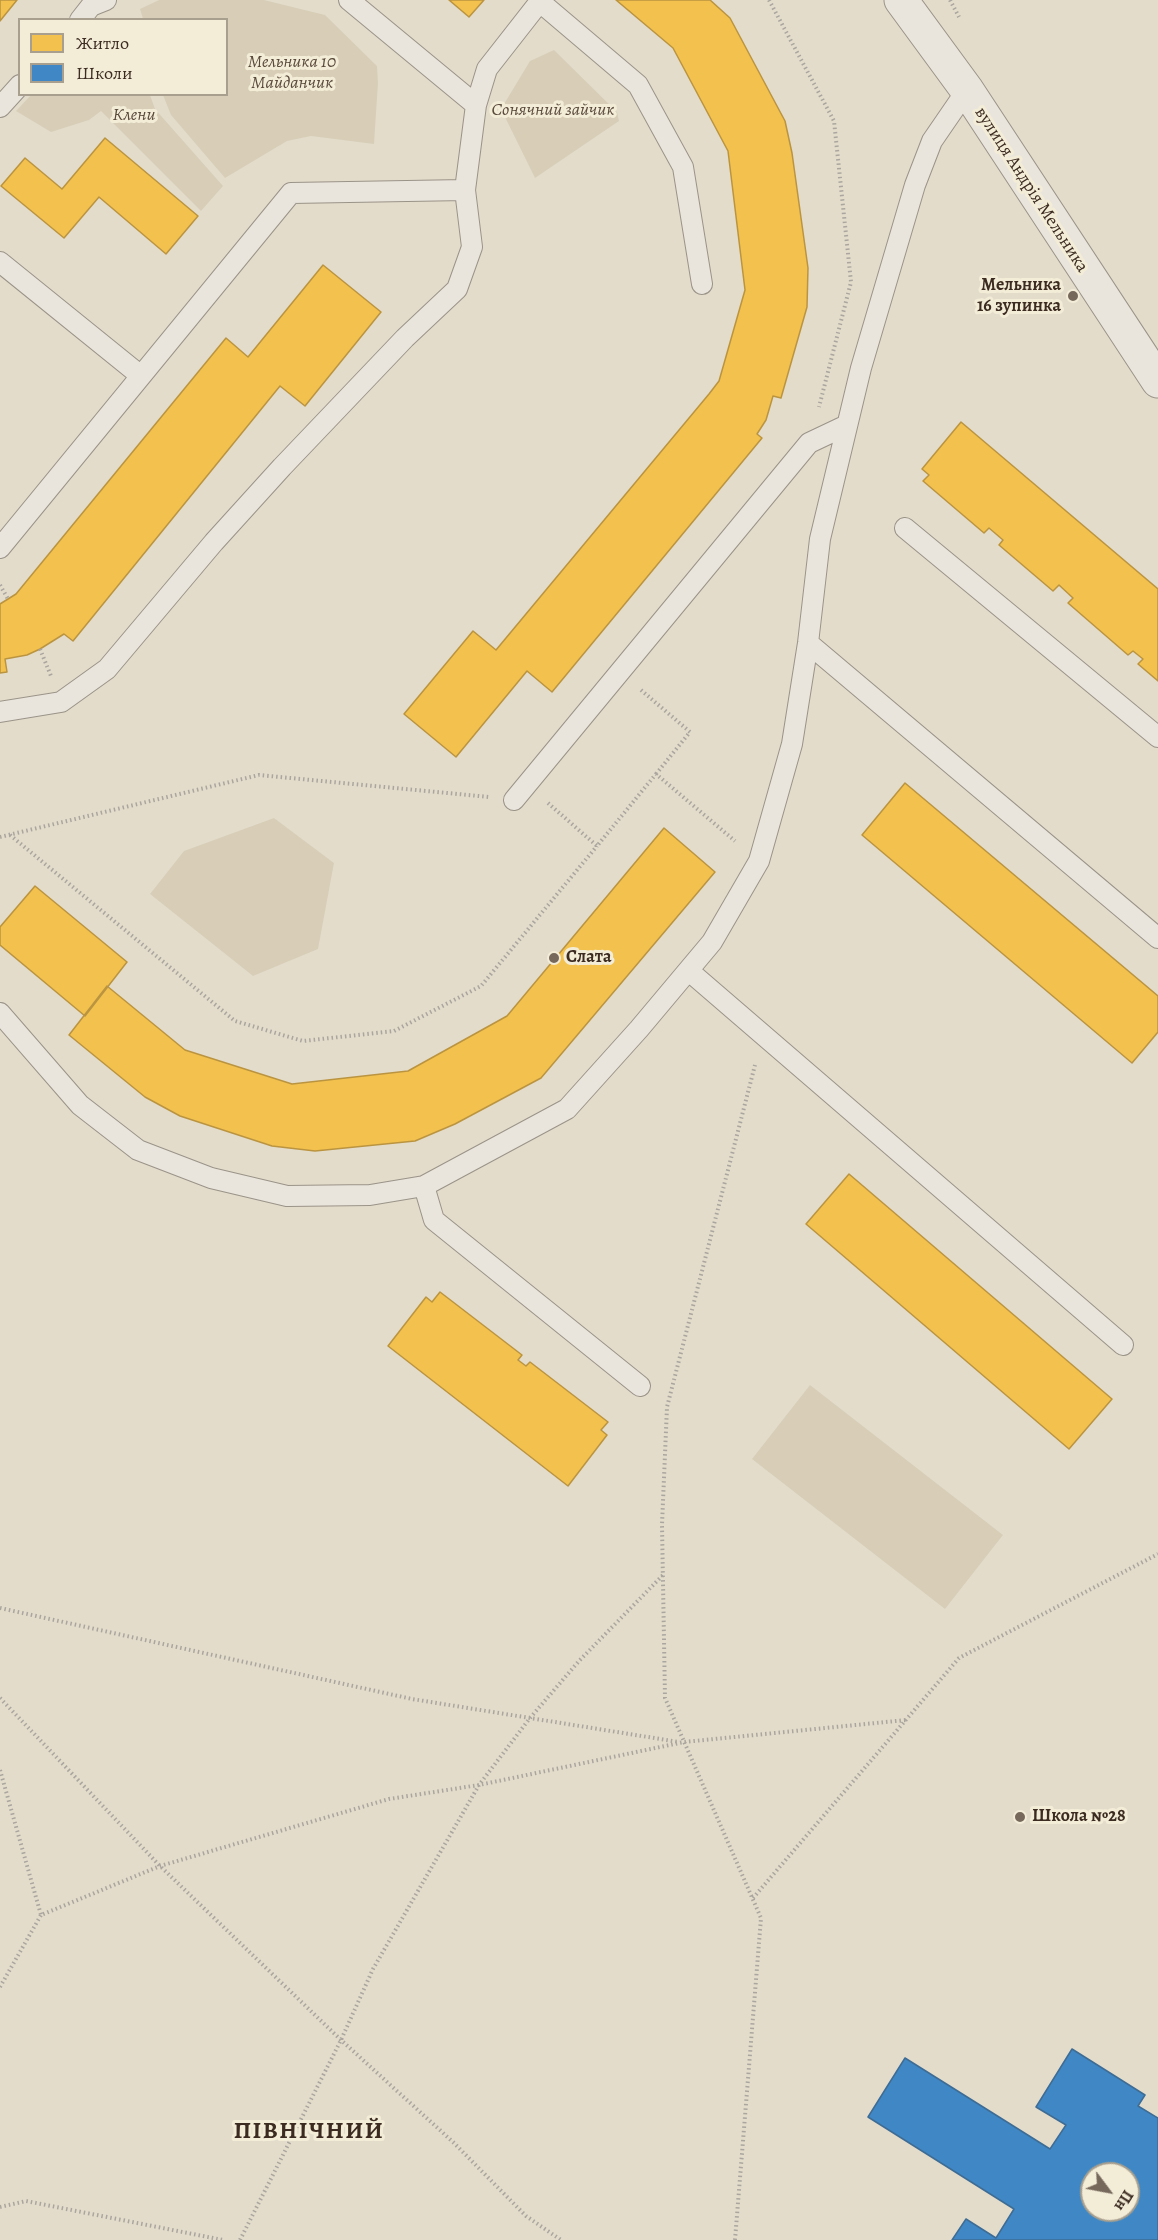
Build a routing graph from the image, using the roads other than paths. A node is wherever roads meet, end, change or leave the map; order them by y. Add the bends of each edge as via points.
1 (106, 0) edge
2 (349, 0) edge
3 (901, 0) edge
4 (540, 1) edge
5 (82, 18) edge
6 (18, 87) edge
7 (966, 90) junction
8 (476, 105) junction
9 (0, 107) edge
10 (465, 190) junction
11 (0, 262) edge
12 (702, 284) dead end
13 (141, 376) junction
14 (1158, 381) edge
15 (847, 425) junction
16 (905, 528) dead end
17 (0, 548) edge
18 (808, 643) junction
19 (0, 712) edge
20 (1158, 737) edge
21 (514, 800) road end
22 (1158, 938) edge
23 (689, 971) junction
24 (0, 1013) edge
25 (424, 1186) junction
26 (1123, 1345) dead end
27 (640, 1386) dead end

1 - 5 lane via 92,6
2 - 8 lane
3 - 7 street, вулиця Андрія Мельника
4 - 8 lane via 487,69
4 - 12 lane via 638,85 683,167
6 - 9 lane
7 - 14 street, вулиця Андрія Мельника
7 - 15 lane via 932,141 915,185
8 - 10 lane
10 - 13 lane via 291,193
10 - 19 lane via 472,247 457,289 282,467 107,669 61,702
11 - 13 lane
13 - 17 lane
15 - 18 lane via 820,539
15 - 21 lane via 809,443
16 - 20 lane
18 - 22 lane
18 - 23 lane via 792,744 759,861 712,942
23 - 25 lane via 567,1109
23 - 26 lane
24 - 25 lane via 80,1105 138,1150 211,1178 287,1196 370,1194
25 - 27 lane via 434,1220

